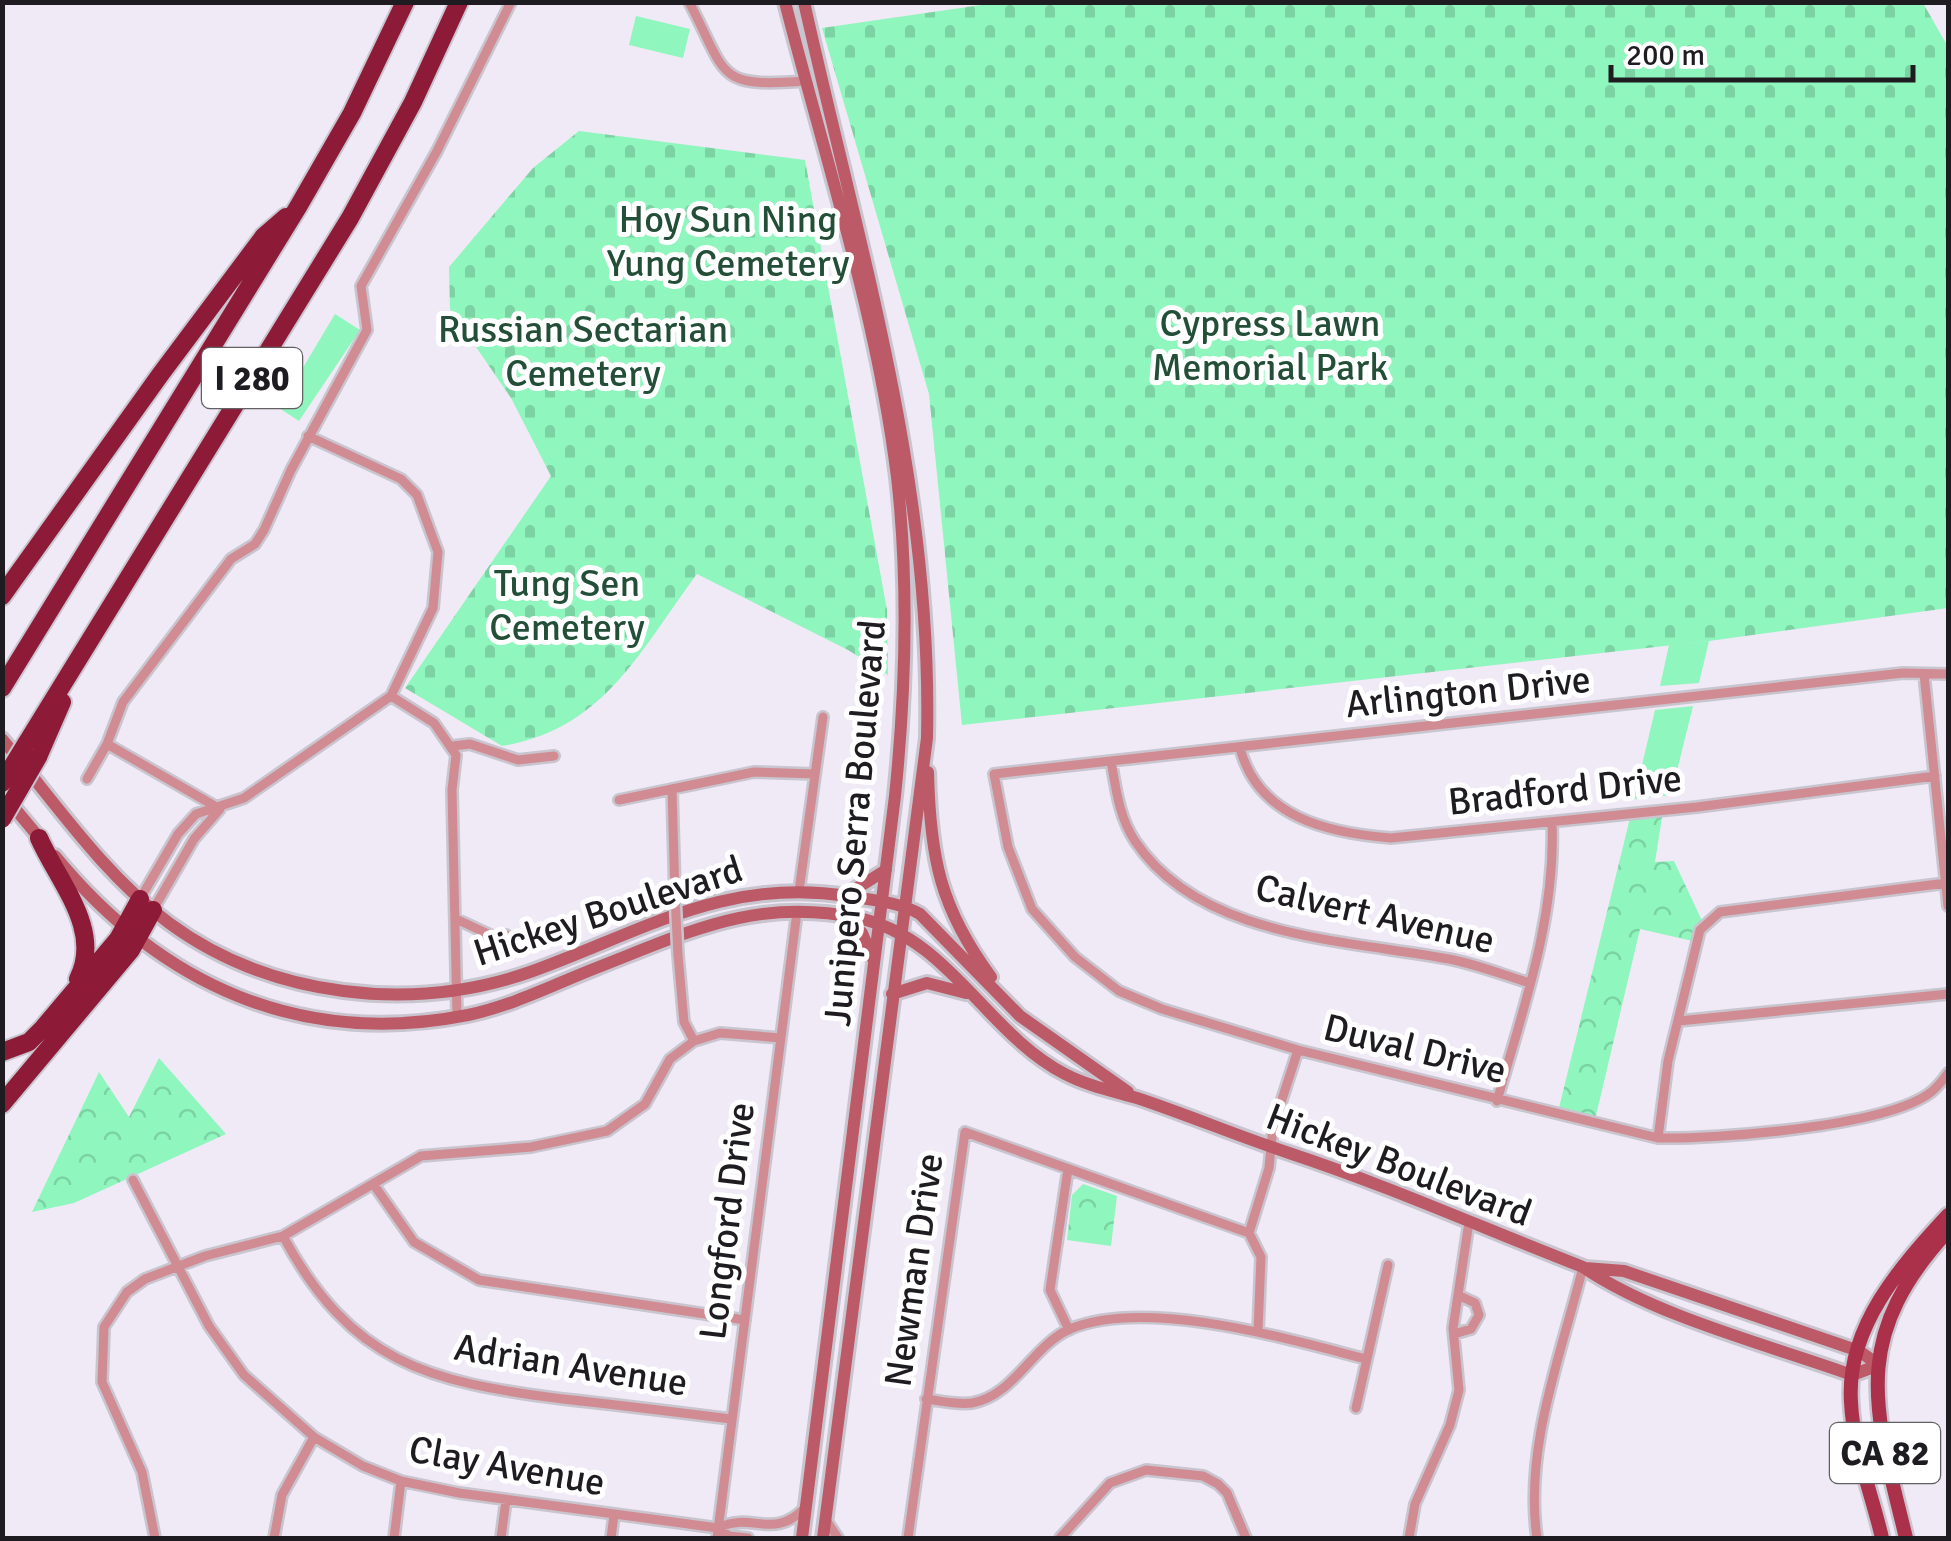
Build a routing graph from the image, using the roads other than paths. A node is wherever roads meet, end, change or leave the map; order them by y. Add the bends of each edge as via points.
1 (405, 2) edge
2 (458, 2) edge
3 (512, 2) edge
4 (688, 2) edge
5 (784, 2) edge
6 (804, 2) edge
7 (805, 81) junction
8 (298, 208) junction
9 (308, 436) junction
10 (2, 596) edge
11 (1924, 674) junction
12 (1948, 674) edge
13 (2, 688) edge
14 (391, 696) junction
15 (822, 717) dead end
16 (2, 738) edge
17 (927, 738) junction
18 (107, 744) junction
19 (453, 746) junction
20 (1240, 748) junction
21 (32, 750) junction
22 (554, 756) dead end
23 (1111, 762) junction
24 (815, 774) junction
25 (994, 774) joint
26 (1935, 776) junction
27 (87, 778) dead end
28 (2, 784) edge
29 (672, 789) junction
30 (2, 793) edge
31 (619, 800) dead end
32 (220, 809) junction
33 (2, 820) edge
34 (1552, 822) junction
35 (40, 838) junction
36 (886, 870) junction
37 (1946, 883) junction
38 (800, 891) junction
39 (844, 896) junction
40 (883, 902) junction
41 (146, 905) junction
42 (905, 906) junction
43 (1948, 906) edge
44 (797, 912) junction
45 (840, 915) junction
46 (456, 919) junction
47 (880, 923) junction
48 (902, 931) junction
49 (131, 934) junction
50 (506, 936) dead end
51 (875, 964) junction
52 (1530, 983) junction
53 (453, 990) junction
54 (892, 994) junction
55 (1948, 994) edge
56 (972, 995) junction
57 (67, 998) junction
58 (1003, 1002) junction
59 (456, 1016) junction
60 (1679, 1021) junction
61 (781, 1038) junction
62 (694, 1042) junction
63 (1298, 1050) junction
64 (2, 1052) edge
65 (1948, 1073) edge
66 (1138, 1099) junction
67 (1498, 1101) junction
68 (2, 1104) edge
69 (1658, 1138) junction
70 (1271, 1148) junction
71 (1068, 1169) junction
72 (133, 1180) dead end
73 (374, 1185) junction
74 (1948, 1215) edge
75 (1470, 1222) junction
76 (1948, 1230) edge
77 (1250, 1232) junction
78 (283, 1236) junction
79 (1388, 1265) dead end
80 (179, 1267) junction
81 (1582, 1267) junction
82 (1458, 1295) junction
83 (745, 1320) junction
84 (1068, 1330) junction
85 (1258, 1331) junction
86 (1454, 1334) junction
87 (1859, 1352) junction
88 (1366, 1359) junction
89 (1879, 1366) junction
90 (1852, 1375) junction
91 (926, 1399) junction
92 (1356, 1408) dead end
93 (730, 1419) junction
94 (314, 1438) junction
95 (401, 1481) junction
96 (506, 1500) junction
97 (807, 1506) junction
98 (614, 1515) junction
99 (826, 1518) junction
100 (718, 1533) edge
101 (155, 1538) edge
102 (274, 1538) edge
103 (394, 1538) edge
104 (501, 1538) edge
105 (611, 1538) edge
106 (748, 1538) edge
107 (802, 1538) edge
108 (823, 1538) edge
109 (838, 1538) edge
110 (908, 1538) edge
111 (1060, 1538) edge
112 (1246, 1538) edge
113 (1409, 1538) edge
114 (1537, 1538) edge
115 (1882, 1538) edge
116 (1906, 1538) edge

1 - 8 highway, I 280
2 - 21 highway, I 280 via 350,218 76,662
3 - 9 street via 361,286 367,330
4 - 7 street via 729,76 748,84
5 - 7 main road, Junipero Serra Boulevard
6 - 17 main road, Junipero Serra Boulevard via 904,431 924,595
7 - 36 main road, Junipero Serra Boulevard via 873,340 896,475 906,646
8 - 10 highway via 264,236
8 - 13 highway, I 280
9 - 14 street via 400,479 427,515 438,583 419,643
9 - 18 street via 255,544 230,559 123,702
11 - 12 street, Arlington Drive
11 - 20 street, Arlington Drive
11 - 26 street
14 - 19 street via 434,723
14 - 32 street
15 - 24 street
16 - 41 main road, Hickey Boulevard
17 - 42 main road, Junipero Serra Boulevard
17 - 58 main road via 929,826 939,884
18 - 27 street
18 - 32 street
19 - 22 street via 470,744 518,760
19 - 46 street
20 - 23 street, Arlington Drive
20 - 34 street, Bradford Drive via 1246,774 1260,793 1300,818 1352,835 1391,838
21 - 28 highway, I 280, bridge
21 - 33 highway, bridge
23 - 25 street, Arlington Drive
23 - 52 street, Calvert Avenue via 1134,840 1160,872 1218,906 1344,946 1451,959
24 - 29 street via 773,770
24 - 38 street
25 - 63 street, Duval Drive via 1008,847 1032,909 1076,957 1119,991
26 - 34 street, Bradford Drive
26 - 37 street
29 - 31 street
29 - 62 street, bridge via 678,954 684,1022
30 - 35 main road, Hickey Boulevard
32 - 41 street
32 - 41 street via 187,822
34 - 52 street via 1550,888
35 - 49 main road, Hickey Boulevard
35 - 57 highway via 87,937 84,967
36 - 39 main road
36 - 40 main road, Junipero Serra Boulevard
37 - 43 street
37 - 60 street via 1720,912 1700,930
38 - 39 main road, Hickey Boulevard
38 - 53 main road, Hickey Boulevard via 720,899 530,972
39 - 40 main road, Hickey Boulevard
40 - 42 main road, Hickey Boulevard
40 - 47 main road, Junipero Serra Boulevard
41 - 49 highway
41 - 53 main road, Hickey Boulevard via 213,950 302,984 390,995
42 - 48 main road, Junipero Serra Boulevard
42 - 58 main road, Hickey Boulevard via 937,928
44 - 45 main road, Hickey Boulevard
44 - 59 main road, Hickey Boulevard via 766,910 720,920
44 - 61 street, Longford Drive
45 - 47 main road, Hickey Boulevard
45 - 51 main road via 862,933
46 - 50 street
46 - 53 street
47 - 48 main road, Hickey Boulevard
47 - 51 main road, Junipero Serra Boulevard
48 - 54 main road, Junipero Serra Boulevard
48 - 56 main road, Hickey Boulevard
49 - 57 highway
49 - 59 main road, Hickey Boulevard via 204,982 296,1015 387,1025
49 - 68 highway
51 - 97 main road, Junipero Serra Boulevard
52 - 67 street
53 - 59 street
54 - 56 main road via 928,982
54 - 99 main road, Junipero Serra Boulevard
55 - 60 street
56 - 66 main road, Hickey Boulevard via 1052,1067
57 - 64 highway via 36,1036
58 - 66 main road, Hickey Boulevard
60 - 69 street
61 - 62 street via 720,1033
61 - 83 street, Longford Drive
62 - 73 street via 670,1059 644,1104 606,1132 421,1156
63 - 67 street, Duval Drive
63 - 70 street
65 - 69 street, Duval Drive via 1928,1095 1856,1118 1719,1139
66 - 70 main road, Hickey Boulevard
67 - 69 street, Duval Drive
70 - 75 main road, Hickey Boulevard
70 - 77 street
71 - 77 street, Newman Drive
71 - 84 street via 1050,1290
71 - 91 street, Newman Drive via 965,1132
72 - 80 street, Clay Avenue
73 - 78 street
73 - 83 street via 414,1242 479,1280
74 - 87 main road, CA 82 via 1883,1293
75 - 81 main road, Hickey Boulevard
75 - 82 street
76 - 89 main road, CA 82 via 1899,1299
77 - 85 street via 1261,1258
78 - 80 street
78 - 93 street, Adrian Avenue via 328,1308 374,1347 414,1369 475,1388
79 - 88 street
80 - 94 street, Clay Avenue via 244,1376
80 - 101 street via 145,1278 113,1307 100,1353 102,1382 142,1472
81 - 87 main road, Hickey Boulevard via 1624,1271
81 - 90 main road, Hickey Boulevard via 1626,1292
81 - 114 street via 1535,1460
82 - 86 street
82 - 86 street via 1475,1302 1479,1316 1470,1329
83 - 93 street, Longford Drive
84 - 85 street via 1111,1320 1160,1320
84 - 91 street via 978,1402
85 - 88 street
86 - 113 street via 1458,1390
87 - 89 main road, Hickey Boulevard
87 - 90 main road, CA 82
88 - 92 street
89 - 90 main road
89 - 116 main road, CA 82 via 1878,1423
90 - 115 main road, CA 82 via 1854,1424
91 - 110 street, Newman Drive
93 - 100 street, Longford Drive
94 - 95 street, Clay Avenue
94 - 102 street via 282,1496
95 - 96 street, Clay Avenue
95 - 103 street
96 - 98 street, Clay Avenue
96 - 104 street
97 - 100 street, Clay Avenue via 778,1528 730,1522
97 - 107 main road, Junipero Serra Boulevard
98 - 100 street, Clay Avenue
98 - 105 street
99 - 108 main road, Junipero Serra Boulevard
99 - 109 street
100 - 106 street, Clay Avenue
111 - 112 street via 1110,1483 1146,1470 1204,1476 1218,1484

